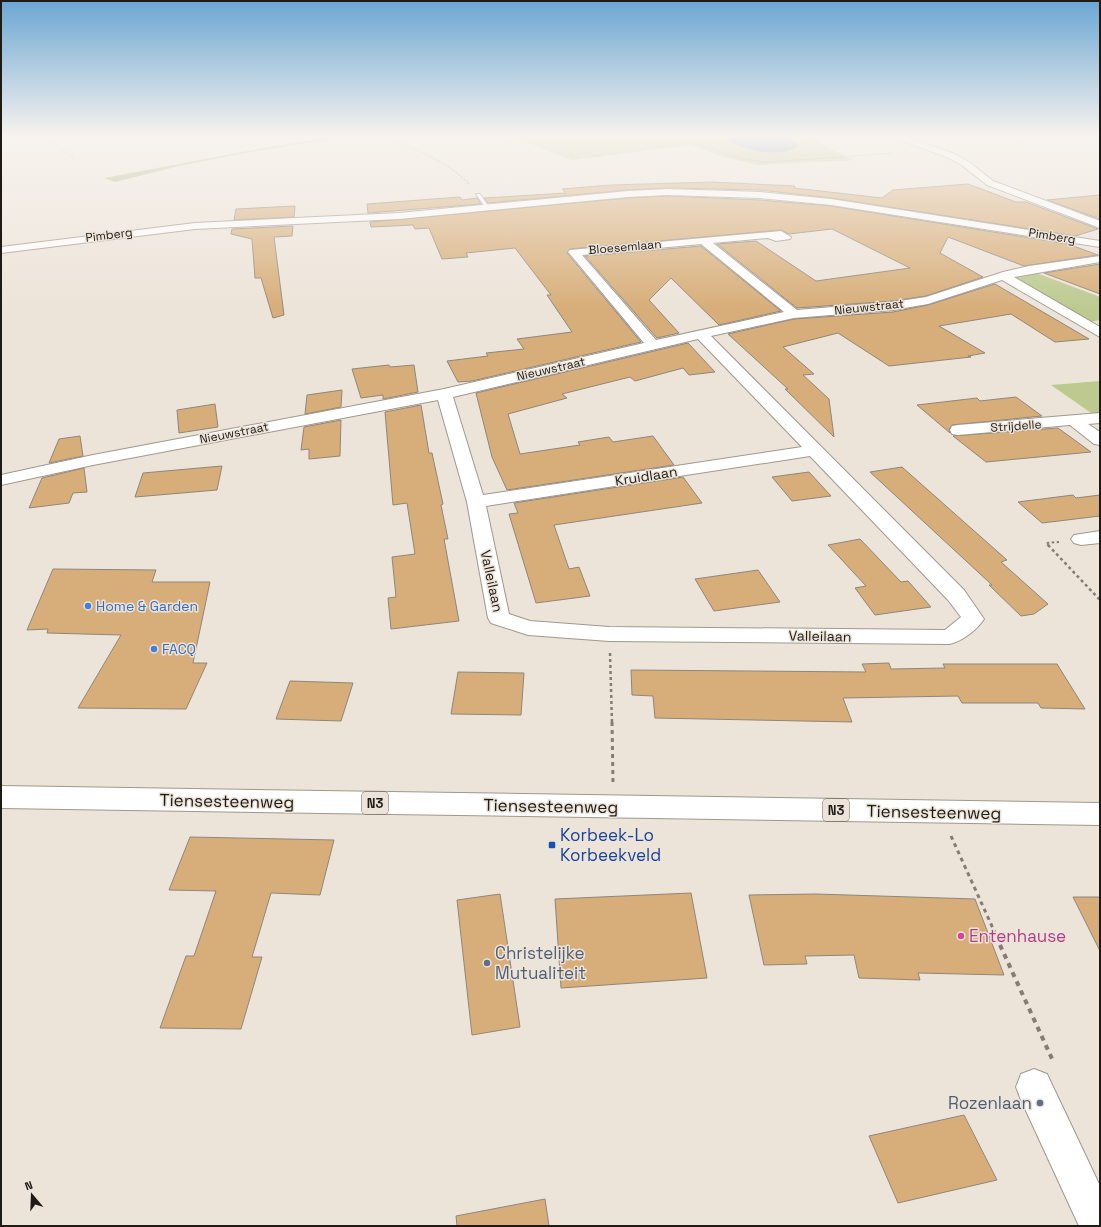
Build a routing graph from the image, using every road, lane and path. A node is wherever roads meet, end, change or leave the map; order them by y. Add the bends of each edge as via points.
1 (635, 194) edge
2 (756, 194) edge
3 (1019, 194) edge
4 (478, 195) edge
5 (489, 209) junction
6 (1100, 225) edge
7 (769, 235) dead end
8 (703, 240) junction
9 (1100, 244) edge
10 (1, 250) edge
11 (1100, 259) edge
12 (1003, 276) junction
13 (794, 314) junction
14 (1100, 333) edge
15 (701, 334) junction
16 (653, 345) junction
17 (444, 394) junction
18 (1100, 418) edge
19 (1074, 421) junction
20 (958, 430) dead end
21 (1100, 440) edge
22 (816, 450) junction
23 (1, 480) edge
24 (476, 502) junction
25 (1091, 538) edge
26 (1100, 600) edge
27 (609, 634) junction
28 (1, 797) edge
29 (613, 807) junction
30 (940, 812) junction
31 (1100, 814) edge
32 (1034, 1087) joint
33 (1100, 1225) edge

1 - 5 street, Pimberg
2 - 9 street, Pimberg via 831,202
3 - 6 street
4 - 5 lane
5 - 10 street, Pimberg via 195,226 105,235
7 - 8 street, Bloesemlaan via 776,238 786,237 781,234
8 - 13 street
8 - 16 street, Bloesemlaan via 574,252
11 - 12 street, Nieuwstraat
12 - 13 street, Nieuwstraat via 928,300 893,306
12 - 14 street
13 - 15 street, Nieuwstraat
15 - 16 street, Nieuwstraat
15 - 22 street, Valleilaan
16 - 17 street, Nieuwstraat
17 - 23 street, Nieuwstraat via 93,460
17 - 24 street, Valleilaan
18 - 19 street, Strijdelle
19 - 20 street, Strijdelle
19 - 21 street
22 - 24 street, Kruidlaan
22 - 27 street, Valleilaan via 956,595 973,619 950,637
24 - 27 street, Valleilaan via 499,618 528,628
25 - 26 path via 1046,543
27 - 29 path
28 - 29 street, Tiensesteenweg / N3
29 - 30 street, Tiensesteenweg / N3
30 - 31 street, Tiensesteenweg / N3
30 - 32 path via 1053,1063
32 - 33 street

